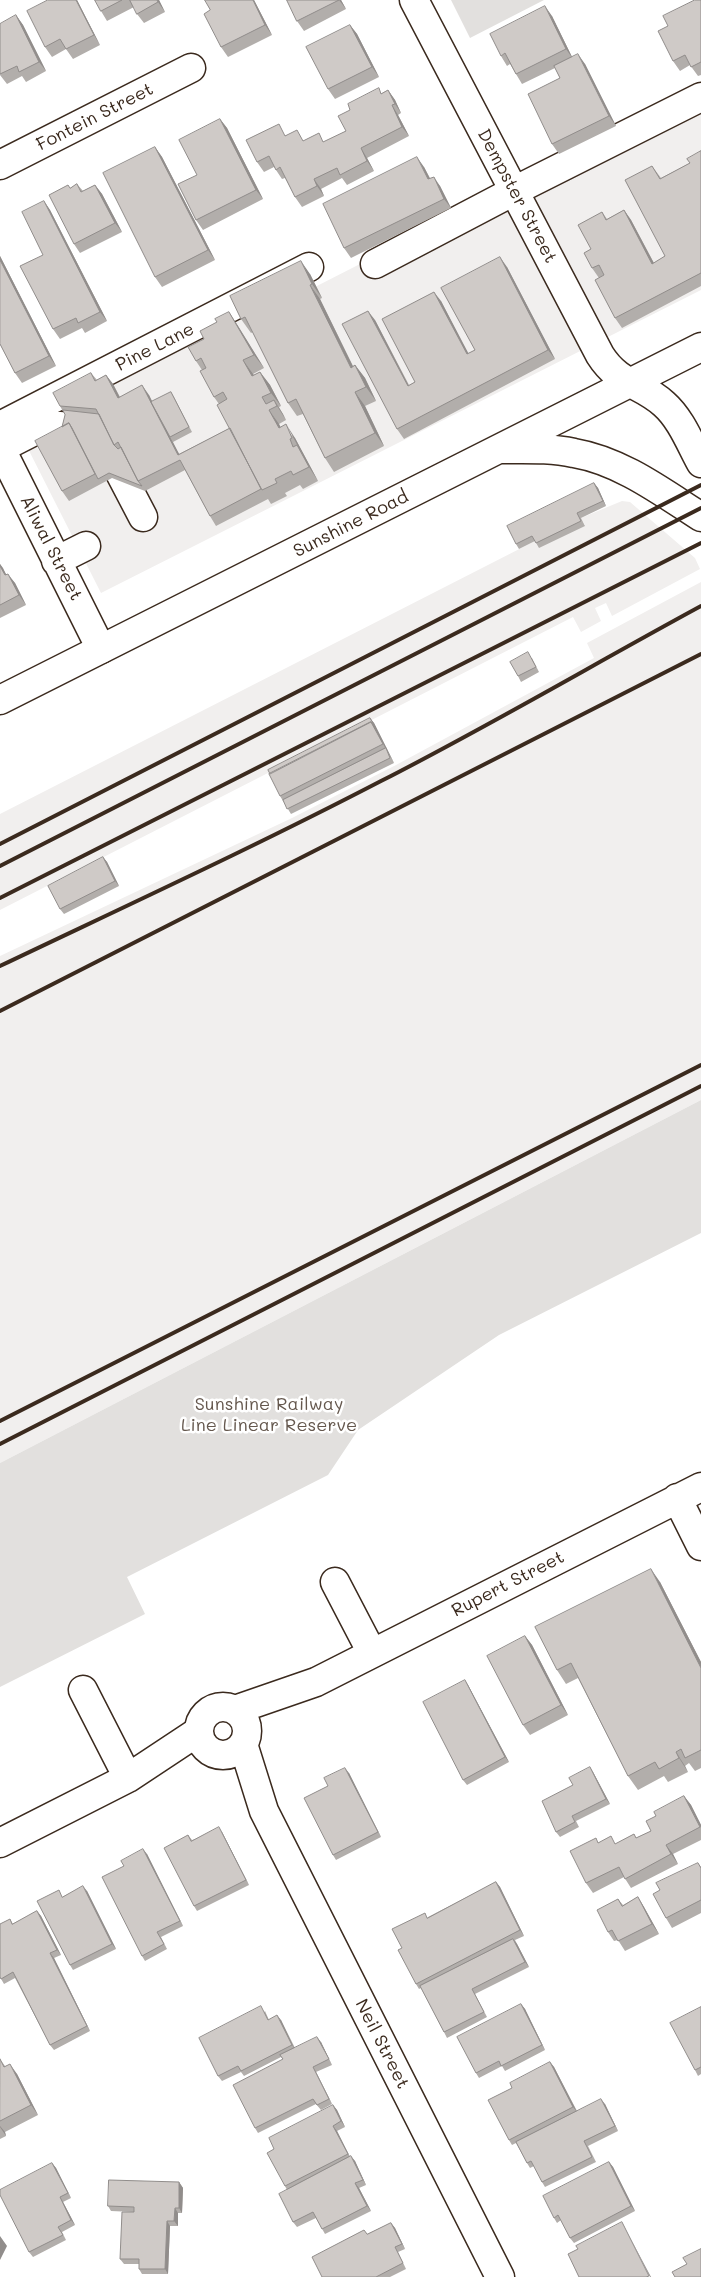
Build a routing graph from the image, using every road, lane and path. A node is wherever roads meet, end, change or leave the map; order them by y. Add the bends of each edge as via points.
1 (414, 0) edge
2 (191, 68) dead end
3 (701, 97) edge
4 (0, 165) edge
5 (514, 191) junction
6 (375, 264) dead end
7 (309, 267) dead end
8 (701, 347) edge
9 (629, 384) junction
10 (0, 426) edge
11 (0, 448) edge
12 (500, 448) junction
13 (701, 463) edge
14 (143, 517) dead end
15 (701, 518) edge
16 (86, 546) dead end
17 (56, 560) junction
18 (101, 649) junction
19 (0, 700) edge
20 (689, 1492) edge
21 (701, 1546) edge
22 (335, 1582) dead end
23 (372, 1653) junction
24 (83, 1690) dead end
25 (242, 1728) junction
26 (208, 1746) junction
27 (130, 1776) junction
28 (264, 1811) junction
29 (0, 1843) edge
30 (500, 2277) edge

1 - 5 street, Dempster Street
2 - 4 street, Fontein Street
3 - 5 street
5 - 6 street
5 - 9 street, Dempster Street via 600,356
7 - 10 street, Pine Lane
8 - 9 street, Sunshine Road
9 - 12 street, Sunshine Road
9 - 13 street, Dempster Street via 650,393 666,405 678,420
11 - 14 street via 46,425 86,428 120,473
11 - 17 street, Aliwal Street
12 - 15 street via 560,450 597,459 644,481
12 - 18 street, Sunshine Road
16 - 17 street
17 - 18 street, Aliwal Street
18 - 19 street, Sunshine Road
20 - 21 street
20 - 23 street, Rupert Street
22 - 23 street
23 - 25 street, Rupert Street via 316,1682
24 - 27 street
25 - 26 street via 232,1753
25 - 26 street via 228,1708 214,1709 203,1718
25 - 28 street, Neil Street
26 - 27 street
26 - 28 street, Neil Street
27 - 29 street
28 - 30 street, Neil Street

